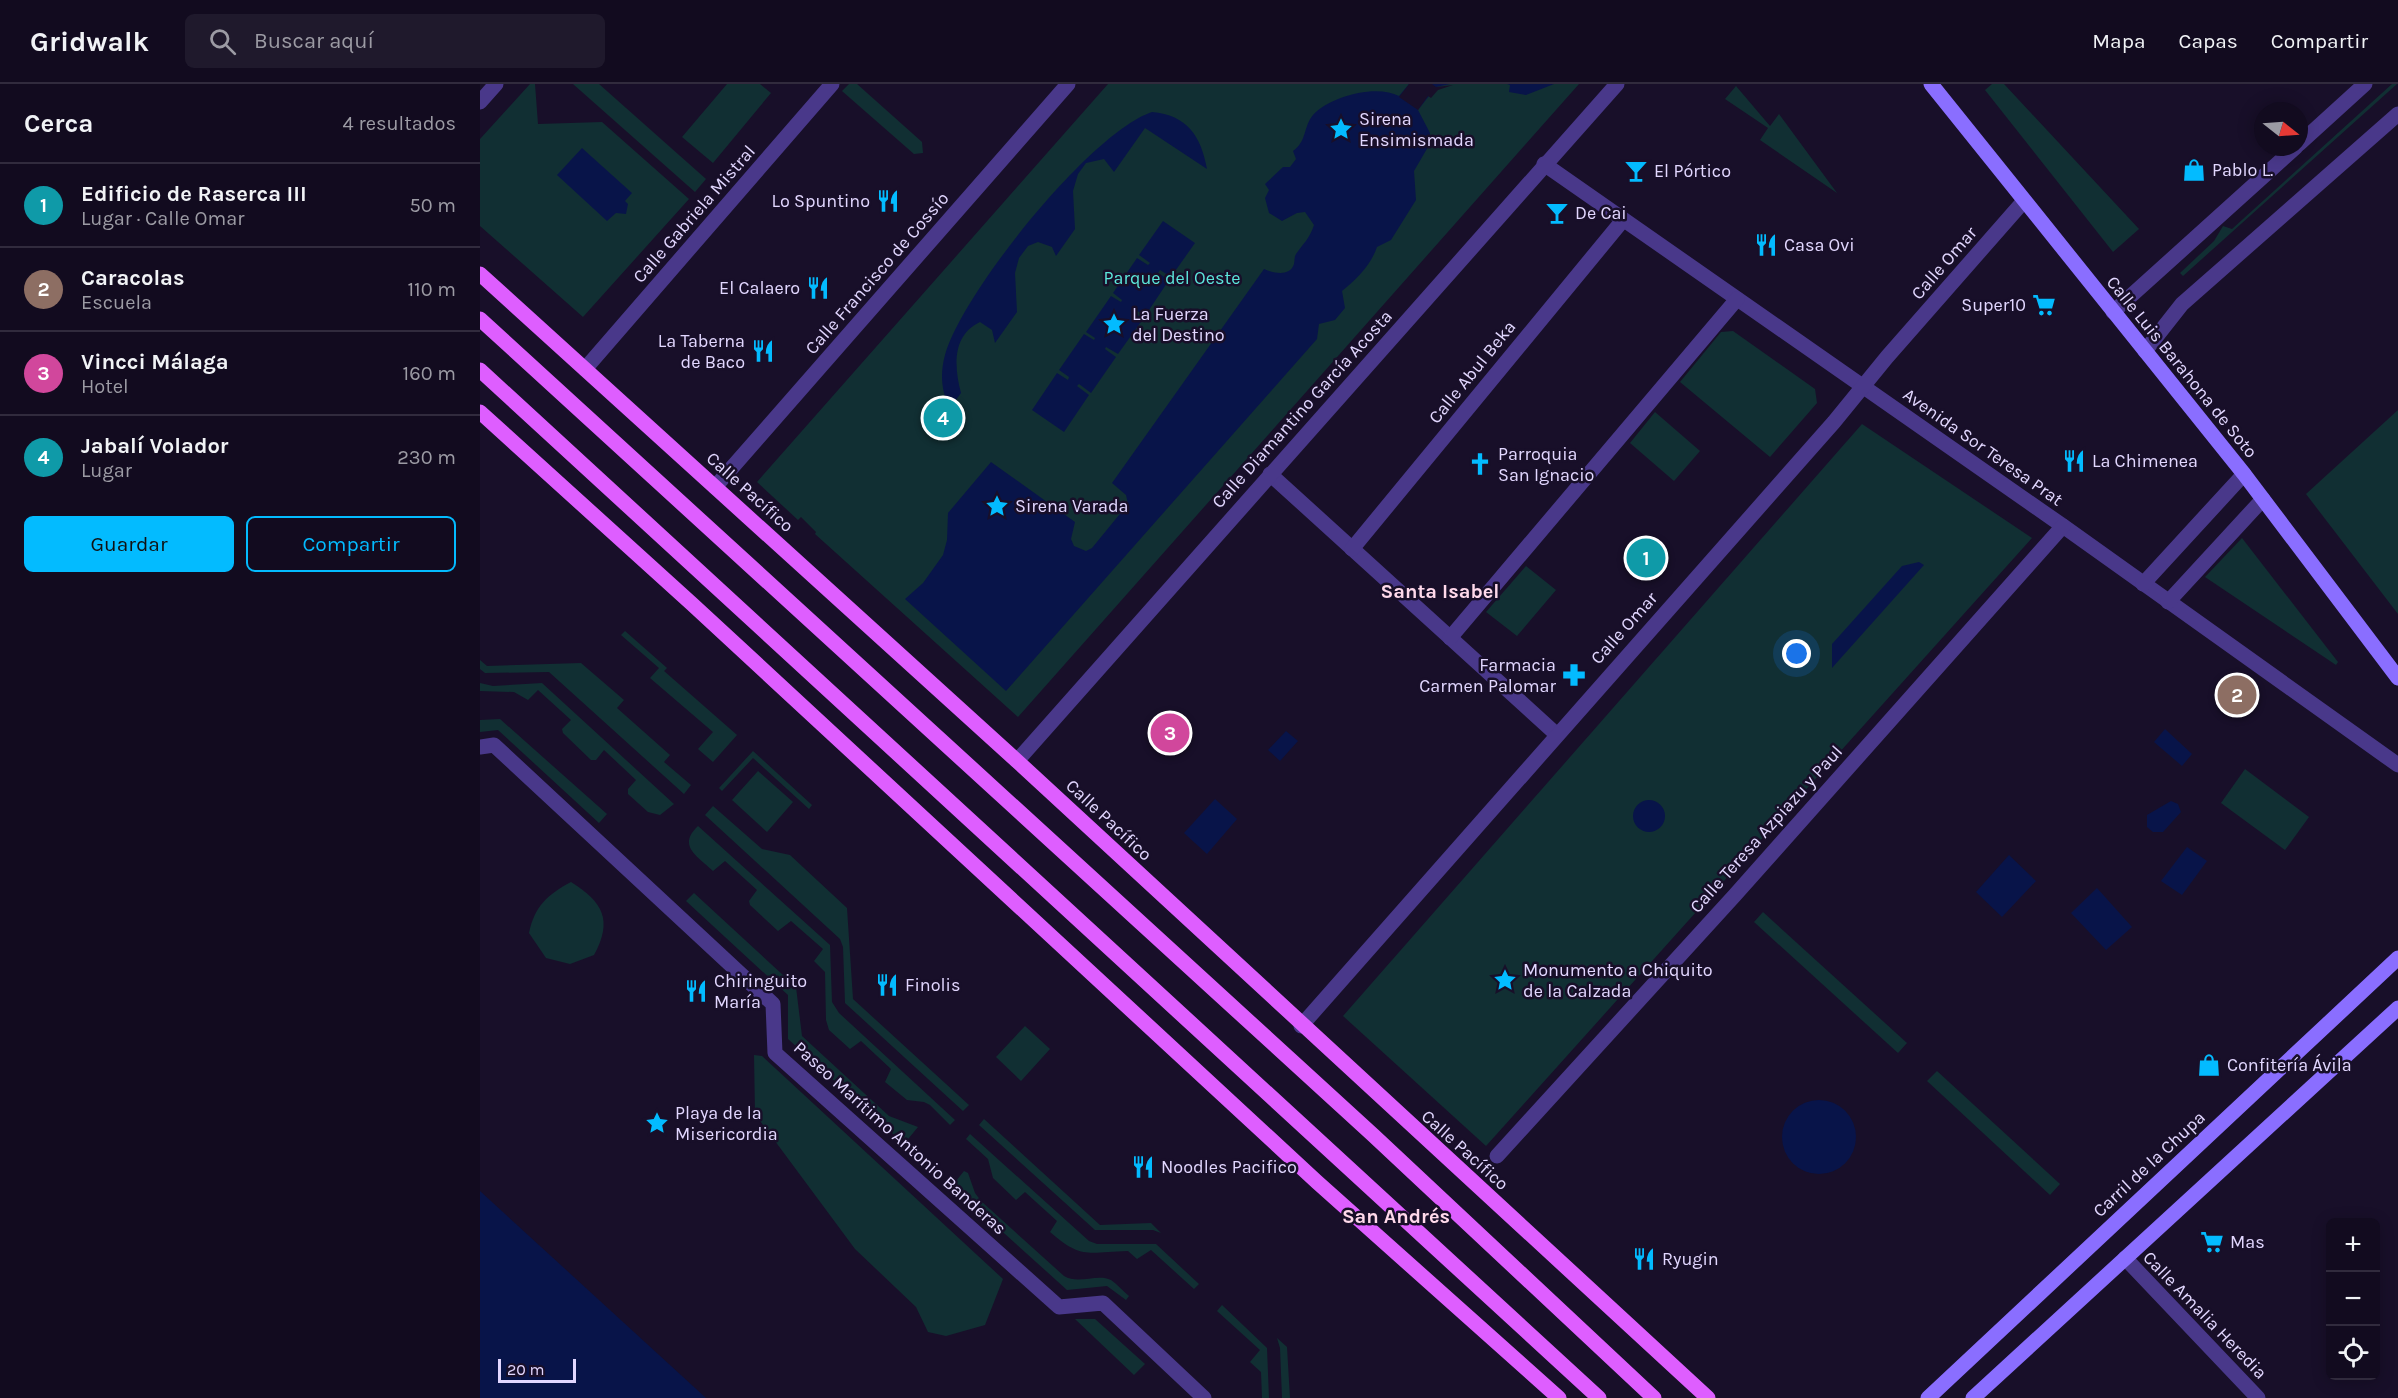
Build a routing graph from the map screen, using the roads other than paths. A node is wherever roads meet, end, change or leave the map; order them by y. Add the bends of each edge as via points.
1 (496, 84) edge
2 (832, 84) edge
3 (1068, 84) edge
4 (1617, 84) edge
5 (1931, 84) edge
6 (2366, 84) edge
7 (480, 102) edge
8 (2398, 114) edge
9 (2308, 137) edge
10 (2287, 156) edge
11 (1545, 164) junction
12 (2023, 202) junction
13 (1623, 220) junction
14 (480, 274) edge
15 (1737, 299) junction
16 (2113, 312) junction
17 (480, 319) edge
18 (2145, 351) junction
19 (585, 369) junction
20 (480, 370) edge
21 (1862, 387) junction
22 (480, 412) edge
23 (1270, 474) junction
24 (2244, 474) junction
25 (715, 487) junction
26 (2263, 499) junction
27 (2063, 526) junction
28 (1352, 549) junction
29 (2143, 584) junction
30 (2168, 602) junction
31 (1450, 638) junction
32 (2398, 678) edge
33 (1556, 734) junction
34 (480, 747) edge
35 (1017, 761) junction
36 (2398, 765) edge
37 (2398, 958) edge
38 (2398, 1008) edge
39 (1301, 1026) junction
40 (1497, 1156) dead end
41 (2125, 1258) junction
42 (1204, 1398) edge
43 (1559, 1398) edge
44 (1599, 1398) edge
45 (1654, 1398) edge
46 (1708, 1398) edge
47 (1928, 1398) edge
48 (1973, 1398) edge
49 (2258, 1398) edge

1 - 7 street
2 - 19 street, Calle Gabriela Mistral
3 - 25 street, Calle Francisco de Cossío
4 - 11 street, Calle Diamantino García Acosta
5 - 12 main road, Calle Luis Barahona de Soto
6 - 9 street
8 - 18 street via 2182,304
10 - 16 street
11 - 13 street, Avenida Sor Teresa Prat
11 - 23 street, Calle Diamantino García Acosta
12 - 16 main road, Calle Luis Barahona de Soto
12 - 21 street, Calle Omar
13 - 15 street, Avenida Sor Teresa Prat
13 - 28 street, Calle Abul Beka
14 - 19 main road, Calle Pacífico
15 - 21 street, Avenida Sor Teresa Prat
15 - 31 street
16 - 18 main road, Calle Luis Barahona de Soto
17 - 45 main road
18 - 24 main road, Calle Luis Barahona de Soto
19 - 25 main road, Calle Pacífico
20 - 44 main road
21 - 27 street, Avenida Sor Teresa Prat
21 - 33 street, Calle Omar
22 - 43 main road via 1317,1182
23 - 28 street
23 - 35 street, Calle Diamantino García Acosta
24 - 26 main road, Calle Luis Barahona de Soto
24 - 29 street
25 - 35 main road, Calle Pacífico
26 - 30 street
26 - 32 main road, Calle Luis Barahona de Soto
27 - 29 street, Avenida Sor Teresa Prat
27 - 40 street, Calle Teresa Azpiazu y Paul
28 - 31 street
29 - 30 street, Avenida Sor Teresa Prat
30 - 36 street, Avenida Sor Teresa Prat
31 - 33 street
33 - 39 street, Calle Omar
34 - 42 street, Paseo Marítimo Antonio Banderas via 494,745 773,1004 775,1053 1059,1307 1103,1304
35 - 39 main road, Calle Pacífico
37 - 47 main road, Carril de la Chupa
38 - 41 main road
39 - 46 main road, Calle Pacífico
41 - 48 main road
41 - 49 street, Calle Amalia Heredia

